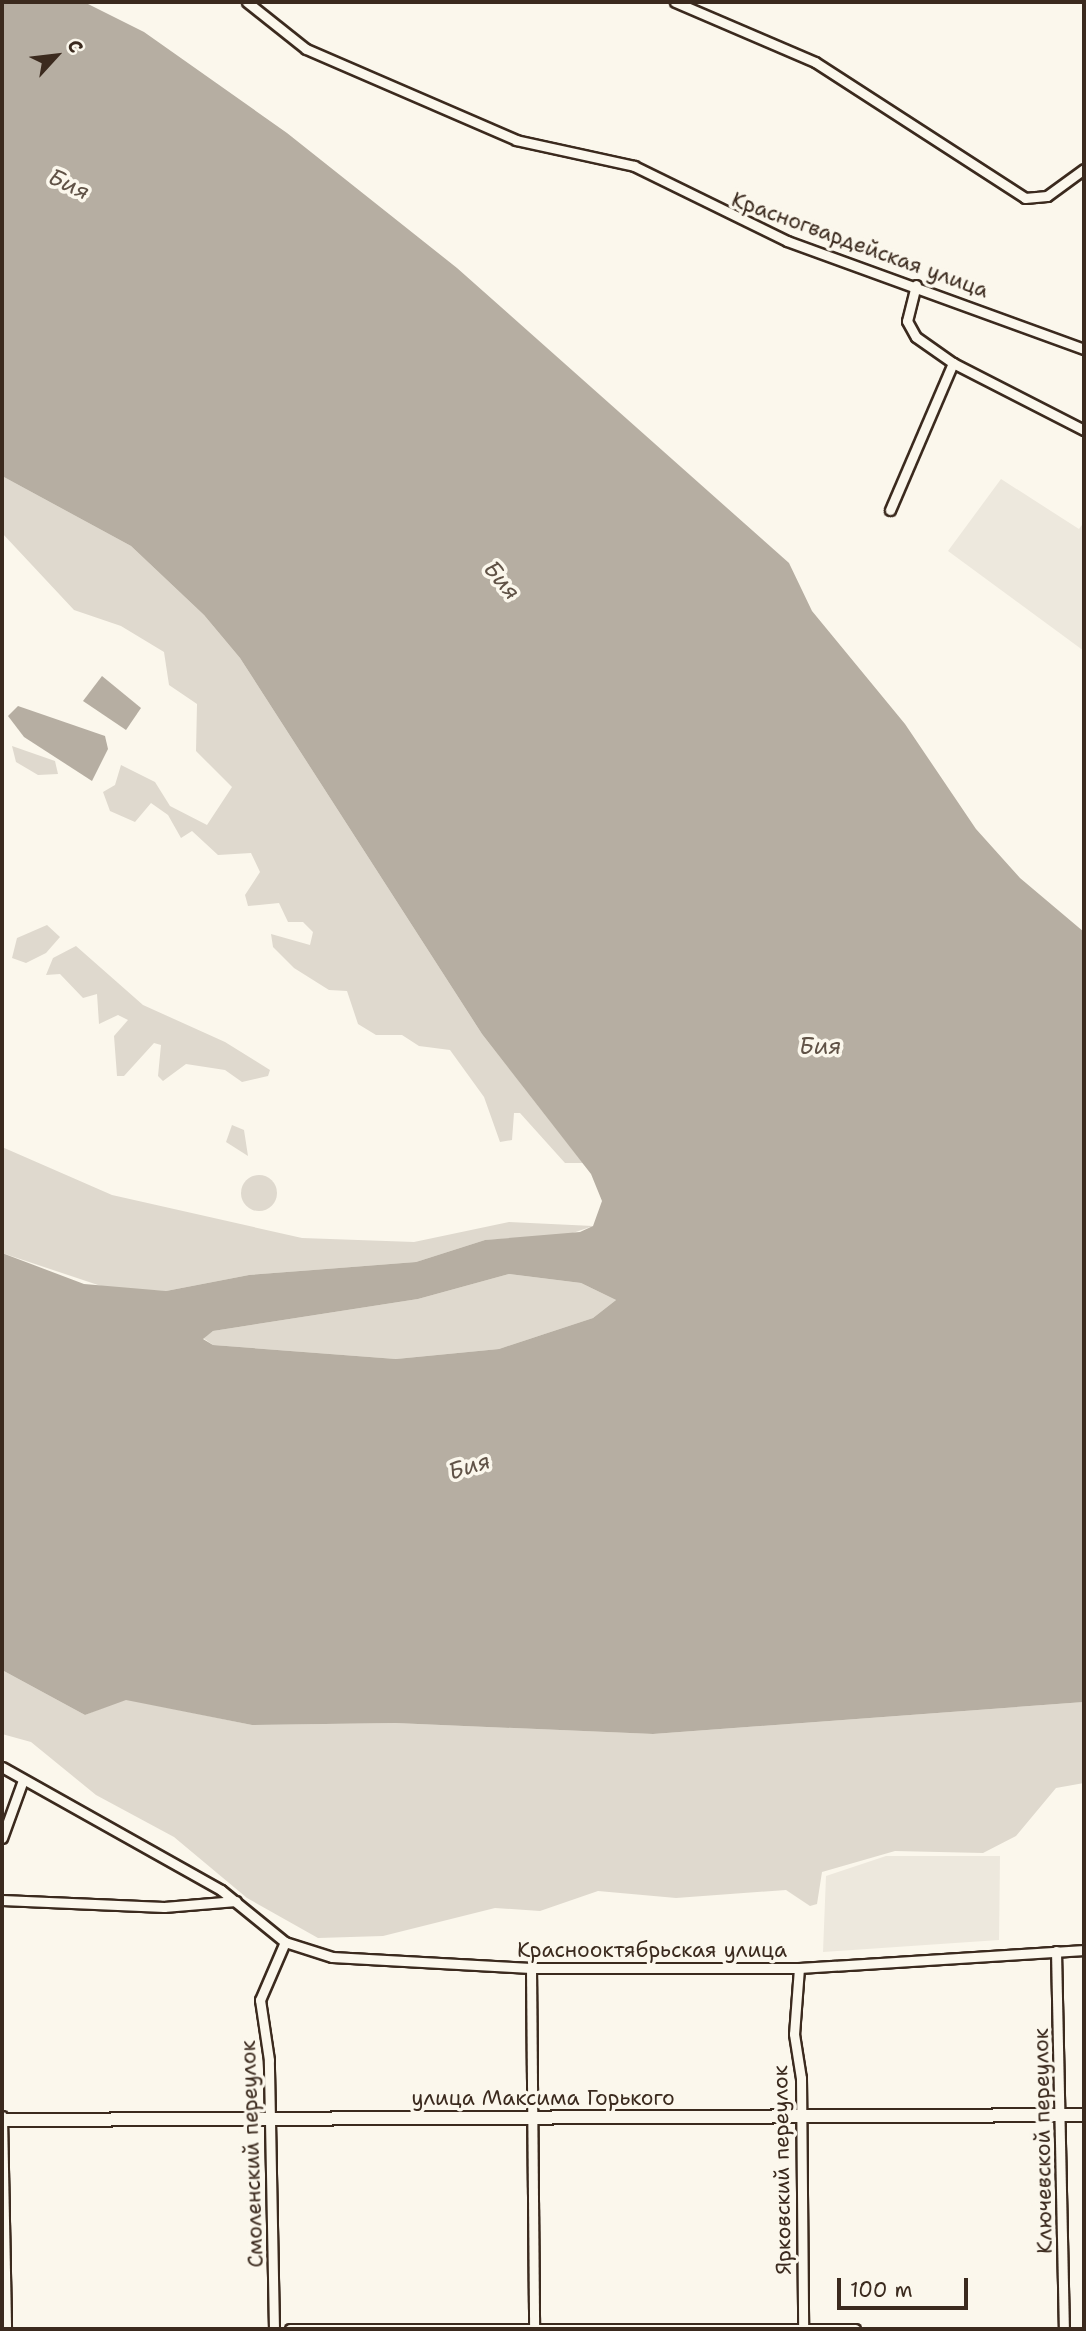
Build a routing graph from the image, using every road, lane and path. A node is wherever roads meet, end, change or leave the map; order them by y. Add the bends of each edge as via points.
1 (247, 2) edge
2 (675, 2) edge
3 (1084, 169) edge
4 (916, 285) junction
5 (1084, 349) edge
6 (953, 363) junction
7 (1084, 430) edge
8 (890, 510) dead end
9 (2, 1768) edge
10 (23, 1780) junction
11 (2, 1838) edge
12 (2, 1900) edge
13 (236, 1901) junction
14 (285, 1942) junction
15 (1084, 1950) edge
16 (1056, 1951) junction
17 (531, 1968) junction
18 (799, 1968) junction
19 (1060, 2115) junction
20 (1084, 2115) edge
21 (802, 2116) junction
22 (530, 2117) junction
23 (2, 2118) edge
24 (271, 2119) junction
25 (6, 2329) edge
26 (274, 2329) edge
27 (290, 2329) edge
28 (534, 2329) edge
29 (803, 2329) edge
30 (855, 2329) edge
31 (1064, 2329) edge

1 - 4 street, Красногвардейская улица via 306,49 516,140 634,166 732,218
2 - 3 street via 815,62 1026,198 1047,196
4 - 5 street, Красногвардейская улица
4 - 6 street via 908,326
6 - 7 street
6 - 8 street
9 - 10 street, Краснооктябрьская улица
10 - 11 street
10 - 13 street, Краснооктябрьская улица
12 - 13 street via 164,1907
13 - 14 street, Краснооктябрьская улица
14 - 17 street, Краснооктябрьская улица via 348,1959
14 - 24 street, Смоленский переулок via 260,2000
15 - 16 street, Краснооктябрьская улица
16 - 18 street, Краснооктябрьская улица
16 - 19 street, Ключевской переулок
17 - 18 street, Краснооктябрьская улица
17 - 22 street
18 - 21 street, Ярковский переулок via 794,2034
19 - 20 main road, улица Максима Горького
19 - 21 main road, улица Максима Горького
19 - 31 street, Ключевской переулок
21 - 22 main road, улица Максима Горького
21 - 29 street, Ярковский переулок
22 - 24 main road, улица Максима Горького
22 - 28 street
23 - 24 main road, улица Максима Горького
23 - 25 street
24 - 26 street, Смоленский переулок
27 - 28 street
28 - 29 street
29 - 30 street

